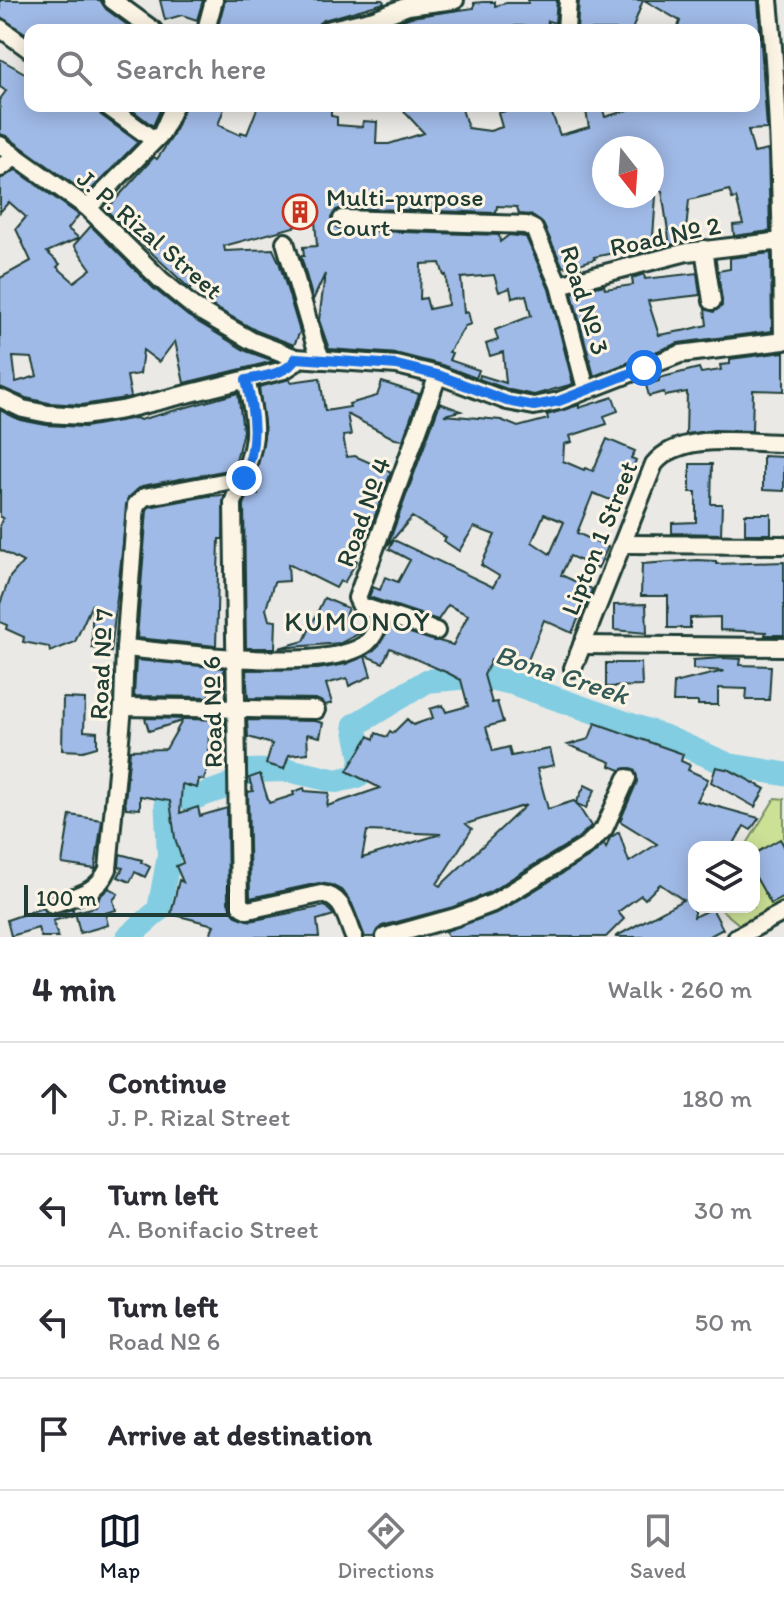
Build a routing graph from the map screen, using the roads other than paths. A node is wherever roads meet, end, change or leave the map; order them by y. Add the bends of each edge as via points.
1 (112, 0) edge
2 (214, 0) edge
3 (455, 0) edge
4 (568, 0) edge
5 (769, 0) edge
6 (407, 3) edge
7 (145, 24) edge
8 (208, 24) edge
9 (353, 24) edge
10 (566, 24) edge
11 (0, 28) edge
12 (24, 46) edge
13 (115, 112) edge
14 (171, 112) edge
15 (154, 140) junction
16 (0, 145) edge
17 (16, 156) junction
18 (0, 168) edge
19 (88, 208) junction
20 (342, 219) dead end
21 (782, 241) junction
22 (285, 242) dead end
23 (704, 249) junction
24 (559, 285) junction
25 (712, 301) dead end
26 (783, 341) edge
27 (296, 358) junction
28 (322, 360) junction
29 (438, 375) junction
30 (246, 380) junction
31 (586, 389) junction
32 (0, 398) edge
33 (784, 443) edge
34 (244, 478) junction
35 (623, 544) junction
36 (784, 545) edge
37 (383, 614) junction
38 (436, 631) dead end
39 (582, 645) junction
40 (784, 647) edge
41 (125, 648) junction
42 (235, 657) junction
43 (573, 668) dead end
44 (123, 707) junction
45 (236, 710) junction
46 (316, 710) dead end
47 (627, 778) dead end
48 (52, 904) dead end
49 (784, 912) edge
50 (354, 937) edge
51 (385, 937) edge
52 (737, 937) edge

1 - 7 street
2 - 8 street
3 - 6 street
4 - 10 street
5 - 21 street
6 - 9 street
11 - 12 street
13 - 15 street
14 - 15 street
15 - 19 street
16 - 17 street, J. P. Rizal Street
17 - 18 street
17 - 19 street, J. P. Rizal Street
19 - 27 street, J. P. Rizal Street via 195,308 252,341
20 - 24 street, Road № 3 via 526,225 539,236
21 - 23 street, Road № 2
21 - 26 street
22 - 28 street
23 - 24 street, Road № 2
23 - 25 street
24 - 31 street, Road № 3
26 - 31 street, J. P. Rizal Street via 680,354
27 - 28 street, J. P. Rizal Street
27 - 30 street via 284,370
28 - 29 street, J. P. Rizal Street via 397,365
29 - 31 street, J. P. Rizal Street via 534,406
29 - 37 street, Road № 4 via 357,598 361,606
30 - 32 street via 83,416 23,409
30 - 34 street, Road № 6 via 255,428
33 - 35 street, Lipton 1 Street via 695,443 671,449 654,464
34 - 41 street, Road № 7 via 139,499
34 - 42 street, Road № 6 via 233,503
35 - 36 street
35 - 39 street, Lipton 1 Street
37 - 38 street
37 - 42 street via 374,635 348,653 307,659
39 - 40 street
39 - 43 street, Lipton 1 Street
41 - 42 street
41 - 44 street, Road № 7
42 - 45 street, Road № 6
44 - 45 street
44 - 48 street, Road № 7 via 108,869 90,891
45 - 46 street
45 - 50 street, Road № 6 via 239,902 248,910 330,895 341,904
47 - 51 street via 604,829 585,847 493,903
49 - 52 street

